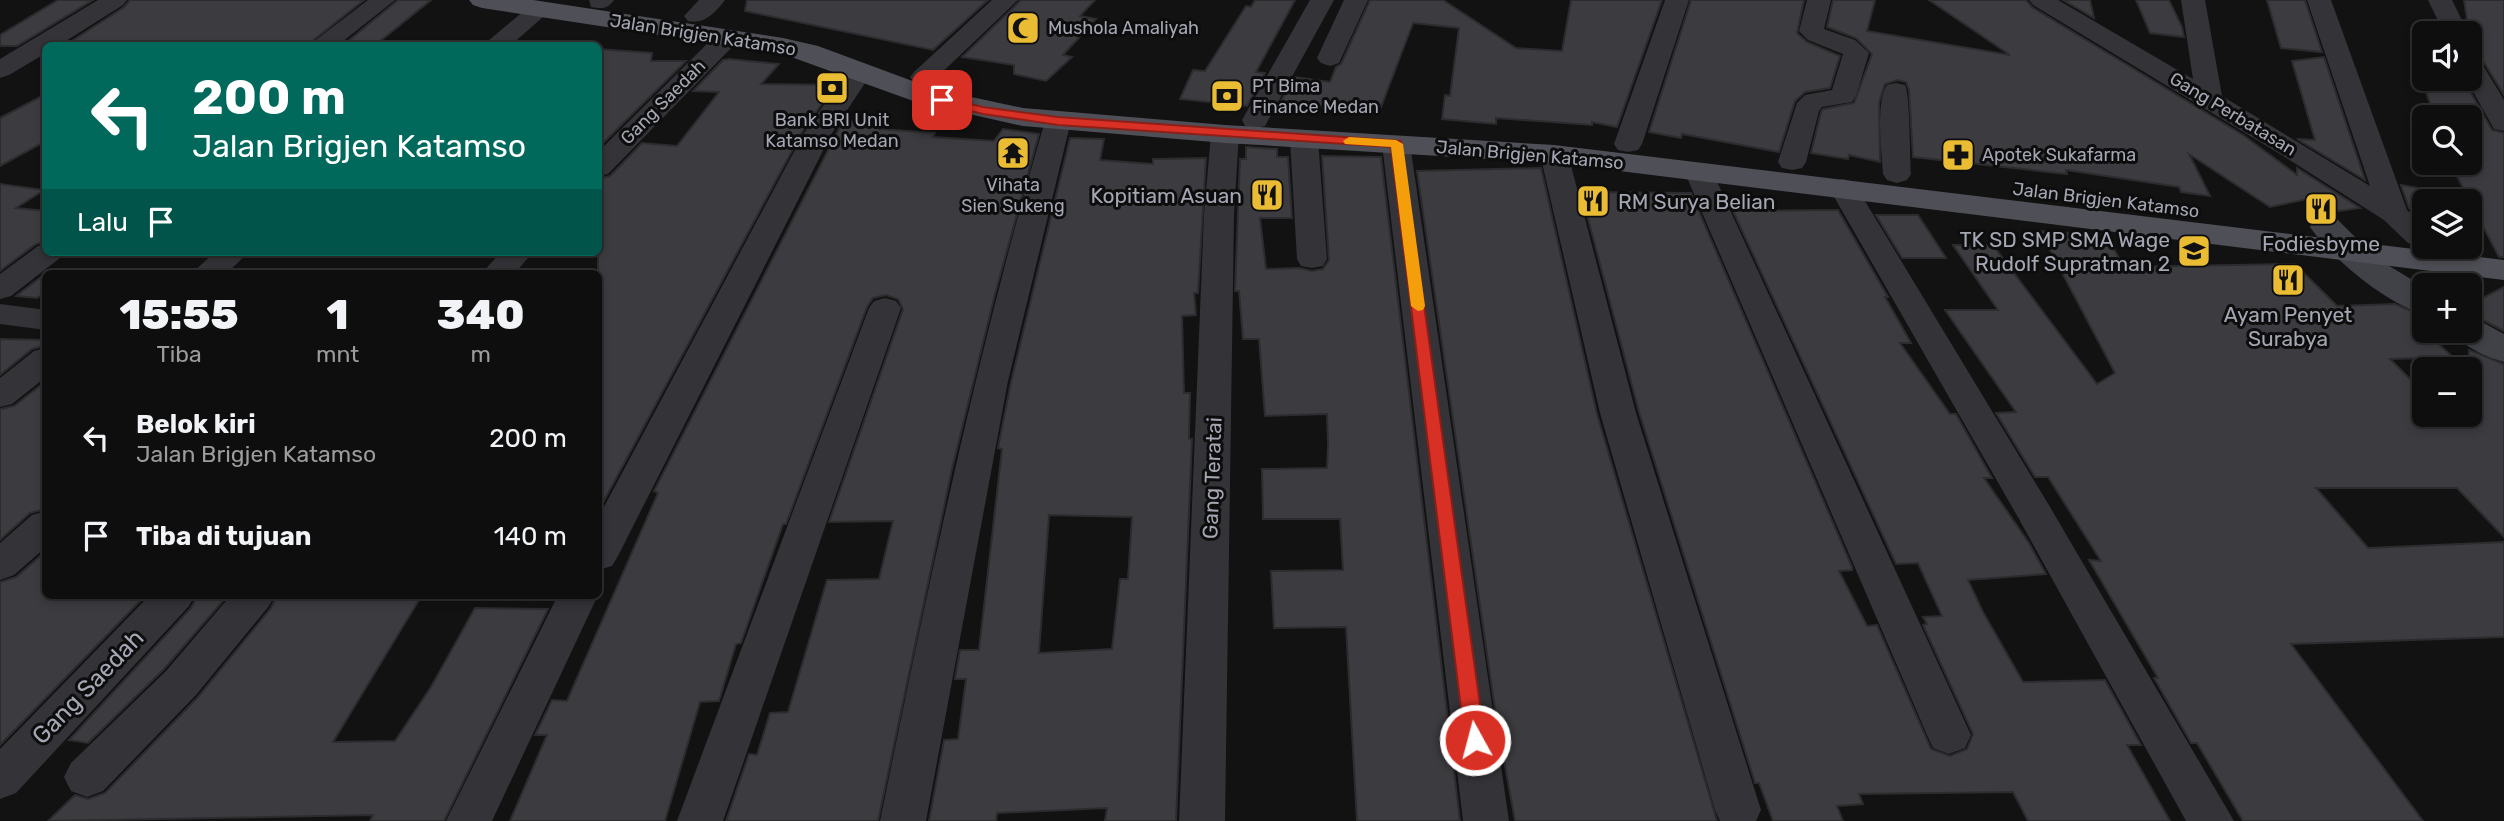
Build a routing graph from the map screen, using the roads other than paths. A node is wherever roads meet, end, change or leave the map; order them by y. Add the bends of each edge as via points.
1 (115, 0) edge
2 (383, 0) edge
3 (482, 0) edge
4 (982, 0) edge
5 (1006, 0) edge
6 (1322, 0) edge
7 (1356, 0) edge
8 (1677, 0) edge
9 (1819, 0) edge
10 (2041, 0) edge
11 (2193, 0) edge
12 (2319, 0) edge
13 (2440, 0) edge
14 (596, 1) edge
15 (705, 8) edge
16 (539, 10) junction
17 (2450, 21) edge
18 (728, 37) junction
19 (46, 42) edge
20 (325, 42) edge
21 (499, 42) edge
22 (42, 44) edge
23 (1329, 58) dead end
24 (0, 70) edge
25 (859, 71) junction
26 (914, 73) junction
27 (2482, 85) edge
28 (1896, 92) dead end
29 (2209, 100) junction
30 (1058, 121) junction
31 (2504, 123) edge
32 (1240, 127) junction
33 (1304, 139) junction
34 (1441, 139) junction
35 (1396, 144) junction
36 (1628, 144) junction
37 (1554, 154) junction
38 (1791, 162) junction
39 (602, 164) edge
40 (1699, 173) junction
41 (1897, 174) junction
42 (1843, 188) junction
43 (2394, 214) junction
44 (2412, 229) edge
45 (2412, 237) edge
46 (2336, 238) junction
47 (2482, 245) edge
48 (2504, 248) edge
49 (43, 256) edge
50 (229, 256) edge
51 (514, 256) edge
52 (1312, 259) dead end
53 (212, 270) edge
54 (501, 270) edge
55 (2504, 270) edge
56 (0, 289) edge
57 (2412, 296) edge
58 (885, 308) dead end
59 (0, 314) edge
60 (42, 319) edge
61 (2482, 337) edge
62 (2504, 350) edge
63 (42, 362) edge
64 (0, 396) edge
65 (42, 528) edge
66 (602, 548) edge
67 (0, 565) edge
68 (171, 599) edge
69 (252, 599) edge
70 (576, 599) edge
71 (1949, 735) dead end
72 (87, 777) dead end
73 (0, 779) edge
74 (1738, 810) dead end
75 (469, 821) edge
76 (700, 821) edge
77 (903, 821) edge
78 (1202, 821) edge
79 (1486, 821) edge
80 (2211, 821) edge

1 - 19 street
2 - 20 street
3 - 16 main road, Jalan Brigjen Katamso
4 - 26 street
5 - 26 street
6 - 32 street
7 - 23 street
8 - 36 street
9 - 38 street via 1811,31 1856,53 1843,96 1814,101 1806,110
10 - 29 street, Gang Perbatasan
11 - 29 street
12 - 43 street
13 - 17 street
14 - 15 main road, Jalan Brigjen Katamso
15 - 26 main road, Jalan Brigjen Katamso via 848,45
16 - 18 main road, Jalan Brigjen Katamso
16 - 21 street
18 - 25 main road, Jalan Brigjen Katamso via 808,52
18 - 39 street, Gang Saedah
22 - 24 street
25 - 30 main road, Jalan Brigjen Katamso via 957,105
25 - 66 street via 818,133
26 - 32 main road, Jalan Brigjen Katamso via 1060,106
27 - 31 street
28 - 41 street
29 - 43 street, Gang Perbatasan
30 - 32 main road, Jalan Brigjen Katamso
30 - 77 street via 1037,188 955,554
32 - 33 main road, Jalan Brigjen Katamso
32 - 34 main road, Jalan Brigjen Katamso
32 - 78 street, Gang Teratai via 1219,228
33 - 35 main road, Jalan Brigjen Katamso
33 - 52 street
34 - 35 main road, Jalan Brigjen Katamso
34 - 36 main road, Jalan Brigjen Katamso
34 - 37 main road, Jalan Brigjen Katamso
35 - 79 street
36 - 38 main road, Jalan Brigjen Katamso
37 - 40 main road, Jalan Brigjen Katamso
37 - 74 street via 1618,413
38 - 41 main road, Jalan Brigjen Katamso
40 - 42 main road, Jalan Brigjen Katamso
40 - 71 street
41 - 46 main road, Jalan Brigjen Katamso
42 - 46 main road, Jalan Brigjen Katamso
42 - 80 street
43 - 44 street, Gang Perbatasan
45 - 46 main road, Jalan Brigjen Katamso
46 - 55 main road, Jalan Brigjen Katamso
46 - 57 street via 2386,281
47 - 48 main road
49 - 56 street
50 - 53 street
51 - 54 street
58 - 76 street
59 - 60 street
61 - 62 street
63 - 64 street
65 - 67 street
68 - 73 street, Gang Saedah
69 - 72 street via 181,682
70 - 75 street

